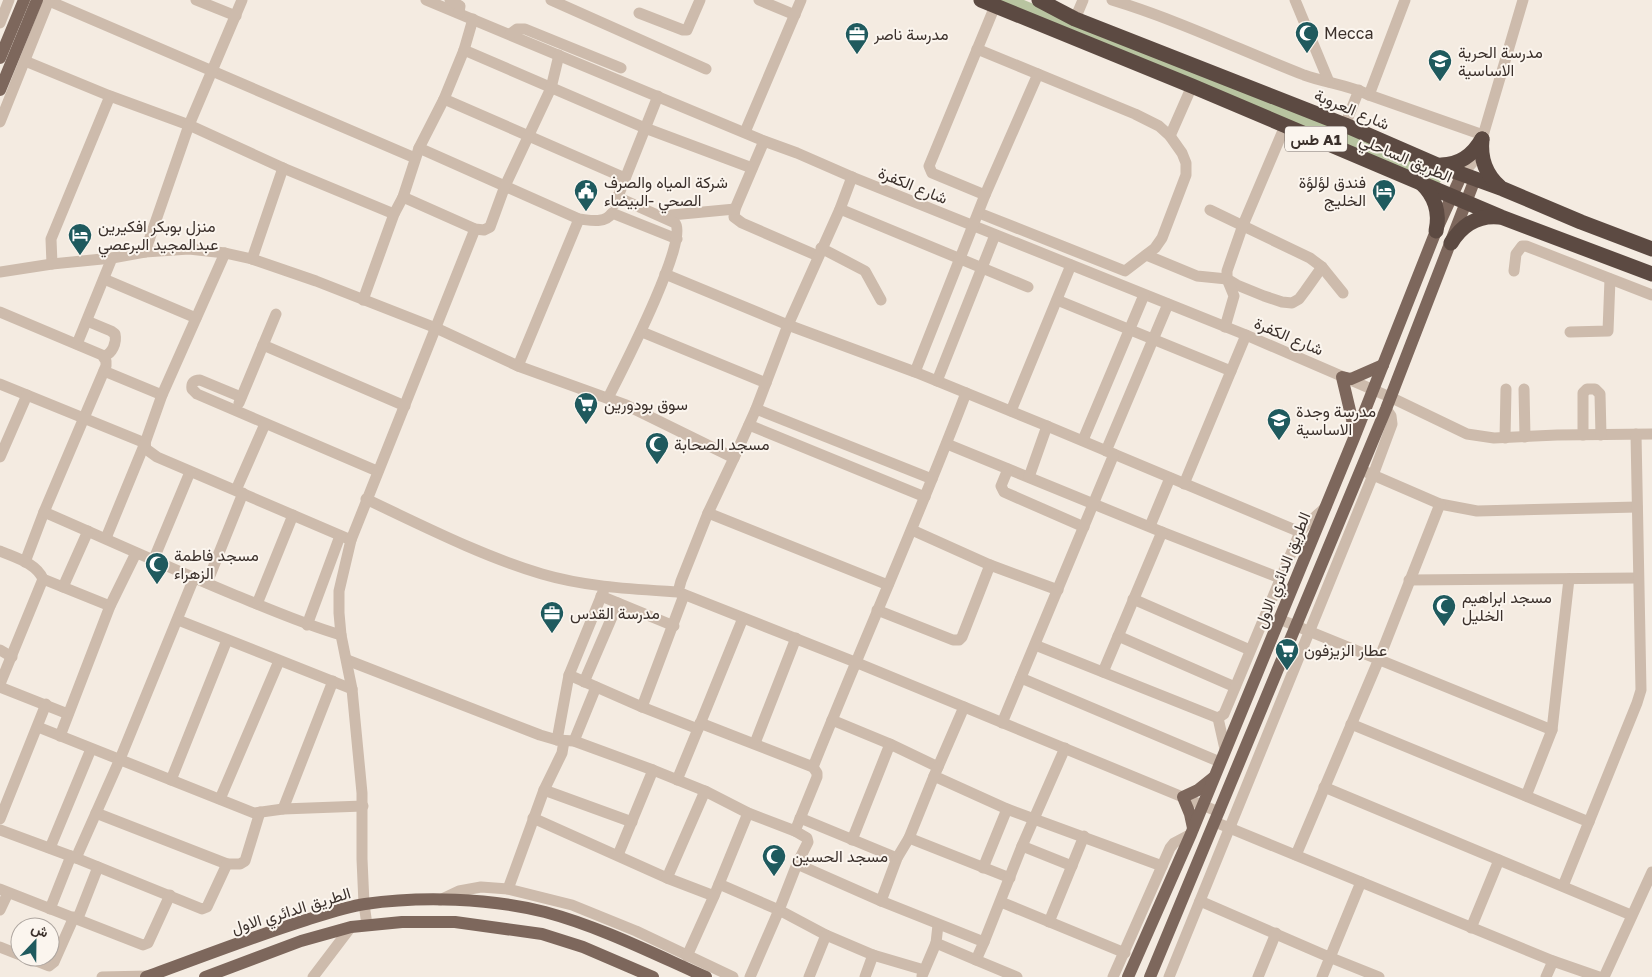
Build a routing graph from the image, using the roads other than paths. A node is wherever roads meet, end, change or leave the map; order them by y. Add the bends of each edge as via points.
1 (9, 0) edge
2 (24, 0) edge
3 (45, 0) edge
4 (196, 0) edge
5 (242, 0) edge
6 (426, 0) edge
7 (450, 0) edge
8 (551, 0) edge
9 (700, 0) edge
10 (759, 0) edge
11 (801, 0) edge
12 (1039, 0) edge
13 (1083, 0) edge
14 (1112, 0) edge
15 (1295, 0) edge
16 (1405, 0) edge
17 (1523, 0) edge
18 (988, 3) edge
19 (1145, 4) edge
20 (458, 13) junction
21 (639, 14) dead end
22 (795, 15) junction
23 (236, 16) junction
24 (473, 19) junction
25 (1075, 19) junction
26 (0, 24) edge
27 (510, 34) junction
28 (977, 49) junction
29 (464, 50) junction
30 (559, 55) junction
31 (0, 58) edge
32 (25, 61) junction
33 (621, 68) dead end
34 (706, 69) dead end
35 (213, 71) junction
36 (13, 74) junction
37 (1038, 74) junction
38 (1329, 82) junction
39 (1192, 86) junction
40 (551, 88) junction
41 (0, 90) edge
42 (1358, 90) junction
43 (1370, 95) junction
44 (110, 96) junction
45 (658, 96) junction
46 (444, 99) junction
47 (0, 122) edge
48 (189, 125) junction
49 (1345, 125) junction
50 (1286, 126) junction
51 (645, 128) junction
52 (745, 132) junction
53 (529, 135) junction
54 (1170, 136) junction
55 (1482, 137) junction
56 (764, 141) junction
57 (417, 153) junction
58 (1437, 165) junction
59 (283, 168) junction
60 (752, 168) junction
61 (1468, 176) junction
62 (626, 178) junction
63 (852, 178) junction
64 (1420, 182) junction
65 (505, 186) junction
66 (1503, 189) junction
67 (985, 195) junction
68 (403, 197) junction
69 (617, 197) junction
70 (1459, 199) junction
71 (735, 209) junction
72 (840, 209) junction
73 (1210, 210) dead end
74 (612, 213) junction
75 (978, 213) junction
76 (394, 214) junction
77 (661, 216) junction
78 (1502, 217) junction
79 (578, 219) junction
80 (1243, 225) junction
81 (972, 226) junction
82 (475, 229) junction
83 (1436, 231) junction
84 (995, 235) junction
85 (677, 239) junction
86 (1451, 243) junction
87 (1652, 250) edge
88 (145, 252) junction
89 (225, 252) junction
90 (819, 252) junction
91 (1146, 255) junction
92 (112, 258) junction
93 (252, 259) junction
94 (960, 259) junction
95 (52, 264) junction
96 (1071, 265) junction
97 (1322, 267) junction
98 (982, 268) junction
99 (1648, 269) edge
100 (1124, 271) junction
101 (0, 272) edge
102 (1514, 272) dead end
103 (665, 274) junction
104 (104, 279) junction
105 (1227, 279) junction
106 (1610, 279) junction
107 (1118, 284) junction
108 (1028, 287) dead end
109 (1343, 293) dead end
110 (1144, 295) junction
111 (1652, 295) edge
112 (364, 300) junction
113 (881, 300) dead end
114 (1057, 300) junction
115 (1168, 304) junction
116 (0, 312) edge
117 (276, 314) dead end
118 (196, 318) junction
119 (87, 321) junction
120 (788, 326) junction
121 (1225, 327) junction
122 (436, 328) junction
123 (1130, 331) junction
124 (642, 332) junction
125 (1570, 332) dead end
126 (1246, 336) junction
127 (1153, 340) junction
128 (78, 344) junction
129 (263, 345) junction
130 (104, 356) junction
131 (1383, 365) junction
132 (518, 366) junction
133 (104, 371) junction
134 (1231, 371) junction
135 (914, 372) junction
136 (1342, 377) junction
137 (937, 381) junction
138 (766, 383) junction
139 (0, 384) edge
140 (1506, 389) dead end
141 (1524, 389) dead end
142 (1373, 390) junction
143 (966, 393) junction
144 (27, 395) junction
145 (162, 395) junction
146 (241, 397) junction
147 (608, 398) junction
148 (1388, 403) junction
149 (405, 406) junction
150 (756, 409) junction
151 (235, 411) junction
152 (1011, 411) junction
153 (83, 419) junction
154 (265, 424) junction
155 (749, 425) junction
156 (1506, 425) junction
157 (1524, 425) junction
158 (1047, 426) junction
159 (1636, 434) junction
160 (1652, 434) edge
161 (1583, 435) junction
162 (1601, 435) junction
163 (1525, 437) junction
164 (1354, 438) junction
165 (1505, 438) junction
166 (1083, 440) junction
167 (3, 441) edge
168 (145, 443) junction
169 (947, 444) junction
170 (1110, 452) junction
171 (0, 457) edge
172 (734, 458) junction
173 (1008, 469) junction
174 (1360, 469) junction
175 (377, 471) junction
176 (190, 472) junction
177 (1373, 475) junction
178 (1029, 477) junction
179 (1170, 478) junction
180 (932, 479) junction
181 (1184, 484) junction
182 (239, 492) junction
183 (925, 498) junction
184 (366, 499) junction
185 (1093, 503) junction
186 (1440, 504) junction
187 (1326, 507) junction
188 (1637, 507) junction
189 (44, 512) junction
190 (708, 513) junction
191 (293, 515) junction
192 (1150, 526) junction
193 (1084, 527) junction
194 (912, 530) junction
195 (88, 531) junction
196 (1162, 532) junction
197 (1300, 532) junction
198 (106, 538) junction
199 (345, 538) junction
200 (0, 551) edge
201 (136, 552) junction
202 (153, 561) junction
203 (26, 562) junction
204 (990, 565) junction
205 (194, 578) junction
206 (1280, 578) junction
207 (1638, 578) junction
208 (43, 579) junction
209 (1570, 579) junction
210 (1409, 580) junction
211 (207, 583) junction
212 (888, 585) junction
213 (63, 587) junction
214 (1058, 590) junction
215 (603, 591) junction
216 (681, 593) junction
217 (1133, 599) junction
218 (618, 603) junction
219 (257, 604) junction
220 (110, 606) junction
221 (877, 610) junction
222 (743, 618) junction
223 (1279, 619) junction
224 (178, 620) junction
225 (307, 625) junction
226 (1296, 625) junction
227 (674, 626) junction
228 (1310, 631) junction
229 (341, 635) junction
230 (1118, 636) junction
231 (796, 638) junction
232 (227, 640) junction
233 (1036, 645) junction
234 (0, 650) edge
235 (1250, 650) junction
236 (12, 657) junction
237 (1378, 659) junction
238 (347, 660) junction
239 (279, 661) junction
240 (855, 662) junction
241 (1103, 672) junction
242 (569, 675) junction
243 (1646, 677) edge
244 (1022, 678) junction
245 (334, 681) junction
246 (584, 682) junction
247 (0, 685) edge
248 (596, 687) junction
249 (1235, 687) junction
250 (352, 689) junction
251 (46, 704) junction
252 (642, 707) junction
253 (964, 708) junction
254 (68, 714) junction
255 (1218, 718) junction
256 (832, 720) junction
257 (1002, 723) junction
258 (1351, 724) junction
259 (699, 726) junction
260 (38, 727) junction
261 (1552, 730) junction
262 (60, 736) junction
263 (565, 741) junction
264 (755, 743) junction
265 (890, 744) junction
266 (1065, 748) junction
267 (92, 749) junction
268 (1225, 749) junction
269 (120, 759) junction
270 (1220, 762) junction
271 (813, 767) junction
272 (653, 770) junction
273 (936, 772) junction
274 (1214, 776) junction
275 (171, 780) junction
276 (677, 780) junction
277 (1324, 787) junction
278 (544, 790) junction
279 (705, 791) junction
280 (1526, 796) junction
281 (1183, 797) junction
282 (220, 799) junction
283 (1202, 805) junction
284 (363, 806) junction
285 (283, 809) junction
286 (1007, 809) junction
287 (260, 812) junction
288 (96, 813) junction
289 (748, 813) junction
290 (1217, 817) junction
291 (533, 818) junction
292 (800, 818) junction
293 (0, 819) edge
294 (1035, 819) junction
295 (632, 822) junction
296 (1589, 822) junction
297 (1230, 828) junction
298 (0, 830) edge
299 (794, 831) junction
300 (1192, 831) junction
301 (1084, 836) junction
302 (909, 838) junction
303 (852, 840) junction
304 (1022, 846) junction
305 (50, 848) junction
306 (1296, 854) junction
307 (618, 855) junction
308 (74, 857) junction
309 (897, 858) junction
310 (1499, 860) junction
311 (227, 864) junction
312 (797, 864) junction
313 (1072, 866) junction
314 (1162, 866) junction
315 (98, 867) junction
316 (983, 868) junction
317 (1652, 872) edge
318 (668, 878) junction
319 (1010, 878) junction
320 (1360, 882) junction
321 (719, 884) junction
322 (1563, 886) junction
323 (508, 889) junction
324 (4, 891) edge
325 (170, 895) junction
326 (714, 896) junction
327 (440, 900) junction
328 (1200, 900) junction
329 (881, 901) junction
330 (1001, 902) junction
331 (364, 904) junction
332 (50, 909) junction
333 (0, 910) edge
334 (534, 910) junction
335 (780, 910) junction
336 (1631, 915) junction
337 (76, 918) junction
338 (1050, 922) junction
339 (938, 924) junction
340 (367, 925) junction
341 (351, 927) junction
342 (1471, 928) junction
343 (530, 932) junction
344 (1276, 933) junction
345 (826, 935) junction
346 (984, 942) junction
347 (936, 943) junction
348 (60, 950) edge
349 (1125, 953) junction
350 (873, 955) junction
351 (687, 956) junction
352 (660, 957) junction
353 (1329, 957) junction
354 (976, 960) junction
355 (1553, 961) junction
356 (922, 973) edge
357 (652, 976) edge
358 (1172, 976) edge
359 (102, 977) edge
360 (147, 977) edge
361 (205, 977) edge
362 (313, 977) edge
363 (706, 977) edge
364 (732, 977) edge
365 (750, 977) edge
366 (809, 977) edge
367 (865, 977) edge
368 (1016, 977) edge
369 (1114, 977) edge
370 (1128, 977) edge
371 (1150, 977) edge
372 (1258, 977) edge
373 (1322, 977) edge
374 (1379, 977) edge
375 (1546, 977) edge
376 (1599, 977) edge
377 (1604, 977) edge

1 - 26 street
2 - 31 main road
3 - 32 street
3 - 35 street
3 - 36 main road
4 - 23 street
5 - 23 street
6 - 20 street, شارع الكفرة
7 - 20 street via 460,6
8 - 34 street
9 - 21 street via 686,30
10 - 22 street
11 - 22 street
12 - 25 highway, شارع العروبة / طس A1
13 - 25 street
14 - 19 street
15 - 38 street
16 - 43 street
17 - 55 street
18 - 28 street
18 - 39 highway, الطريق الساحلي / طس A1
19 - 38 street via 1306,75
20 - 24 street, شارع الكفرة
22 - 52 street
23 - 35 street
24 - 27 street, شارع الكفرة
24 - 29 street
25 - 49 highway, شارع العروبة / طس A1
27 - 30 street, شارع الكفرة
27 - 33 street via 525,28
28 - 37 street
28 - 67 street via 929,166 932,173
29 - 40 street
29 - 46 street
30 - 40 street
30 - 45 street, شارع الكفرة
32 - 36 street
32 - 44 street
35 - 48 street
35 - 57 street
36 - 41 main road
36 - 47 street
37 - 54 street via 1135,114 1159,126
37 - 67 street
38 - 42 street
39 - 50 highway, الطريق الساحلي / طس A1
39 - 54 street
40 - 51 street
40 - 53 street
42 - 43 street
42 - 49 street
43 - 55 street
44 - 48 street
44 - 95 street via 51,239
45 - 51 street
45 - 52 street, شارع الكفرة
46 - 53 street
46 - 57 street
48 - 59 street
48 - 88 street
49 - 58 highway, شارع العروبة / طس A1
50 - 64 highway, الطريق الساحلي / طس A1
50 - 80 street
51 - 60 street
51 - 62 street
52 - 56 street, شارع الكفرة
53 - 62 street
53 - 65 street
54 - 91 street via 1182,153 1186,175 1162,238
55 - 58 highway via 1464,159
55 - 61 street
55 - 66 highway via 1482,156 1487,171
56 - 60 street
56 - 63 street, شارع الكفرة
57 - 65 street
57 - 68 street
58 - 61 highway, شارع العروبة / طس A1
59 - 76 street
59 - 93 street
60 - 71 street
61 - 66 highway, شارع العروبة / طس A1
61 - 70 main road, الطريق الدائري الاول
62 - 69 street
63 - 72 street
63 - 81 street, شارع الكفرة
64 - 70 highway, الطريق الساحلي / طس A1
64 - 83 highway via 1436,204
65 - 79 street
65 - 82 street via 490,227
66 - 87 highway, شارع العروبة / طس A1
67 - 75 street
68 - 76 street
68 - 82 street
69 - 74 street
69 - 77 street
70 - 78 highway, الطريق الساحلي / طس A1
70 - 83 main road, الطريق الدائري الاول
70 - 86 main road, الطريق الدائري الاول
71 - 77 street
71 - 90 street via 737,221
72 - 90 street
72 - 94 street
73 - 80 street
74 - 79 street via 602,220
74 - 85 street
75 - 81 street
75 - 100 street
76 - 112 street
77 - 85 street via 677,226
78 - 86 highway via 1476,220 1461,229
78 - 99 highway, الطريق الساحلي / طس A1
79 - 132 street
80 - 97 street
80 - 105 street via 1227,270
81 - 84 street, شارع الكفرة
81 - 94 street
82 - 122 street
83 - 131 main road, الطريق الدائري الاول
84 - 96 street, شارع الكفرة
84 - 98 street
85 - 103 street
86 - 148 main road, الطريق الدائري الاول
88 - 89 street via 189,249
88 - 92 street
89 - 93 street
89 - 118 street
90 - 113 street via 865,270
90 - 120 street
91 - 100 street
91 - 105 street via 1197,276
92 - 95 street
92 - 104 street
93 - 112 street
94 - 98 street
94 - 135 street
95 - 101 street
96 - 107 street, شارع الكفرة
96 - 114 street
97 - 105 street via 1292,303 1264,296
97 - 109 street
98 - 108 street
98 - 137 street
100 - 107 street
102 - 106 street via 1518,250 1526,246
103 - 120 street
103 - 124 street
104 - 118 street
104 - 119 street
105 - 121 street via 1234,296
106 - 111 street
106 - 125 street via 1608,331
107 - 110 street, شارع الكفرة
110 - 115 street, شارع الكفرة
110 - 123 street
112 - 122 street
114 - 123 street
114 - 152 street
115 - 121 street, شارع الكفرة
115 - 127 street
116 - 128 street
117 - 129 street
118 - 145 street
119 - 128 street
119 - 130 street via 115,334 111,352
120 - 135 street
120 - 138 street
121 - 126 street, شارع الكفرة
122 - 132 street
122 - 149 street
123 - 127 street
123 - 166 street
124 - 138 street
124 - 147 street
126 - 134 street
126 - 136 street, شارع الكفرة
127 - 134 street
127 - 170 street
128 - 130 street
129 - 146 street
129 - 149 street
130 - 133 street
131 - 136 main road via 1351,379
131 - 142 main road, الطريق الدائري الاول
132 - 147 street
133 - 145 street
133 - 153 street
134 - 181 street
135 - 137 street
136 - 142 street, شارع الكفرة
136 - 164 main road
137 - 143 street
138 - 150 street
139 - 144 street
140 - 156 street
141 - 157 street
142 - 148 street, شارع الكفرة
142 - 164 main road, الطريق الدائري الاول
143 - 152 street
143 - 169 street
144 - 153 street
144 - 167 street
145 - 168 street
146 - 151 street
146 - 151 street via 200,380 192,384 194,393
147 - 172 street
148 - 165 street, شارع الكفرة via 1467,434
148 - 174 main road, الطريق الدائري الاول
148 - 177 street via 1392,424
149 - 175 street
150 - 155 street
150 - 180 street
151 - 154 street
152 - 158 street
153 - 168 street
153 - 189 street
154 - 175 street
154 - 182 street
155 - 172 street
155 - 183 street
156 - 157 street
156 - 165 street
157 - 163 street
158 - 166 street
158 - 178 street
159 - 160 street, شارع الكفرة
159 - 162 street, شارع الكفرة
159 - 188 street
161 - 162 street, شارع الكفرة
161 - 162 street via 1584,393 1587,389 1596,389 1600,394
161 - 163 street, شارع الكفرة
163 - 165 street, شارع الكفرة
164 - 187 main road, الطريق الدائري الاول
166 - 170 street
167 - 171 street
168 - 176 street via 149,452
168 - 198 street
169 - 173 street
169 - 180 street
170 - 179 street
170 - 185 street
172 - 190 street
173 - 178 street
173 - 193 street via 1001,486 1004,492
174 - 177 street
174 - 226 main road, الطريق الدائري الاول
175 - 184 street
176 - 182 street
176 - 202 street
177 - 186 street
177 - 228 street
178 - 185 street
179 - 181 street
179 - 192 street
180 - 183 street
181 - 197 street
182 - 191 street
182 - 211 street
183 - 194 street
184 - 199 street
184 - 215 street via 521,567
185 - 192 street
185 - 193 street
186 - 188 street via 1477,511
186 - 210 street
187 - 197 street
187 - 223 main road, الطريق الدائري الاول
188 - 207 street
189 - 195 street
189 - 203 street
190 - 212 street
190 - 216 street via 680,581
191 - 199 street
191 - 219 street
192 - 196 street
193 - 214 street
194 - 204 street
194 - 212 street
195 - 198 street
195 - 213 street
196 - 206 street
196 - 217 street
197 - 206 street
198 - 201 street
199 - 225 street
199 - 229 street via 339,613
200 - 203 street
201 - 202 street
201 - 220 street
202 - 205 street
203 - 208 street via 40,570
204 - 214 street
204 - 221 street via 959,640
205 - 211 street
205 - 224 street
206 - 235 street
207 - 209 street
207 - 243 street
208 - 213 street
208 - 236 street
209 - 210 street
209 - 261 street
210 - 237 street
211 - 219 street
212 - 221 street
213 - 220 street
214 - 233 street
215 - 216 street
215 - 218 street
215 - 242 street
216 - 222 street
216 - 227 street
217 - 230 street
217 - 235 street
218 - 227 street
218 - 246 street
219 - 225 street
220 - 254 street
221 - 240 street
222 - 231 street
222 - 259 street
223 - 226 street
223 - 268 main road, الطريق الدائري الاول
224 - 232 street
224 - 269 street
225 - 229 street
226 - 228 street
226 - 290 main road, الطريق الدائري الاول
227 - 252 street
228 - 237 street
228 - 297 street
229 - 238 street
230 - 241 street
230 - 249 street
231 - 240 street
231 - 264 street
232 - 239 street
232 - 275 street
233 - 241 street
233 - 244 street
234 - 236 street
235 - 249 street
236 - 247 street
237 - 258 street
237 - 261 street
238 - 250 street
238 - 263 street
239 - 245 street
239 - 282 street
240 - 253 street
240 - 256 street
241 - 255 street
242 - 246 street
242 - 263 street
243 - 296 street
244 - 257 street
244 - 270 street
245 - 250 street
245 - 285 street
246 - 248 street
247 - 251 street
248 - 252 street
248 - 263 street
249 - 255 street via 1224,714
250 - 284 street
251 - 254 street
251 - 260 street
252 - 259 street
253 - 257 street
253 - 273 street
254 - 262 street
255 - 268 street
256 - 265 street
256 - 271 street
257 - 266 street
258 - 277 street
258 - 280 street
259 - 264 street
259 - 276 street
260 - 262 street
260 - 293 street
261 - 280 street
262 - 267 street
263 - 272 street
263 - 278 street
264 - 271 street
265 - 273 street
265 - 303 street
266 - 281 street
266 - 294 street
267 - 269 street
267 - 305 street
268 - 270 main road, الطريق الدائري الاول
269 - 275 street
269 - 288 street
270 - 274 main road, الطريق الدائري الاول
271 - 292 street via 817,777
272 - 276 street
272 - 295 street
273 - 286 street
273 - 302 street
274 - 281 main road via 1198,790
274 - 283 main road, الطريق الدائري الاول
275 - 282 street
276 - 279 street
277 - 306 street
277 - 310 street
278 - 291 street
278 - 295 street
279 - 289 street
279 - 318 street
280 - 296 street
281 - 283 street
281 - 300 main road
282 - 287 street via 254,813
283 - 290 street
283 - 300 main road, الطريق الدائري الاول
284 - 285 street
284 - 331 street
285 - 287 street
286 - 294 street
286 - 316 street
287 - 311 street via 245,861
288 - 308 street
288 - 311 street
289 - 299 street
289 - 321 street
290 - 297 street
290 - 371 main road, الطريق الدائري الاول
291 - 307 street
291 - 323 street
292 - 299 street
292 - 303 street
294 - 301 street
294 - 304 street
295 - 307 street
296 - 322 street
297 - 306 street
297 - 328 street
298 - 305 street
299 - 312 street via 807,838 808,842
300 - 314 street via 1174,843
300 - 370 main road, الطريق الدائري الاول
301 - 313 street
301 - 314 street
302 - 309 street
302 - 316 street
303 - 309 street
304 - 313 street
304 - 319 street
305 - 308 street
306 - 320 street
307 - 318 street
308 - 315 street
308 - 332 street
309 - 329 street
310 - 322 street
310 - 342 street
311 - 325 street via 207,907 197,908
312 - 329 street
312 - 335 street
313 - 338 street
314 - 349 street
315 - 325 street
315 - 337 street
316 - 319 street
317 - 336 street
318 - 326 street
319 - 330 street
320 - 342 street
320 - 353 street
321 - 326 street
321 - 335 street
322 - 336 street
323 - 327 street via 481,887 459,891
323 - 351 street via 572,905
324 - 332 street
324 - 333 street
325 - 337 street via 146,945
326 - 351 street
327 - 331 main road, الطريق الدائري الاول
327 - 334 main road, الطريق الدائري الاول
328 - 344 street
328 - 358 street
329 - 339 street
330 - 338 street
330 - 346 street
331 - 340 street
331 - 360 main road, الطريق الدائري الاول via 270,931
332 - 337 street
334 - 343 main road
334 - 352 main road, الطريق الدائري الاول via 587,925
335 - 345 street
335 - 365 street
336 - 377 street
337 - 348 street
338 - 349 street
339 - 346 street
339 - 347 street
340 - 341 main road, الطريق الدائري الاول
340 - 343 main road, الطريق الدائري الاول via 456,922
341 - 361 main road, الطريق الدائري الاول via 301,941
341 - 362 street
342 - 355 street
343 - 357 main road, الطريق الدائري الاول via 583,947
344 - 353 street
344 - 372 street
345 - 350 street
345 - 366 street
346 - 354 street
347 - 354 street
347 - 356 street
349 - 369 street
350 - 356 street
350 - 367 street
351 - 364 street
352 - 357 main road
352 - 363 main road, الطريق الدائري الاول
353 - 373 street
353 - 374 street
354 - 368 street
355 - 375 street
355 - 376 street
359 - 360 street

